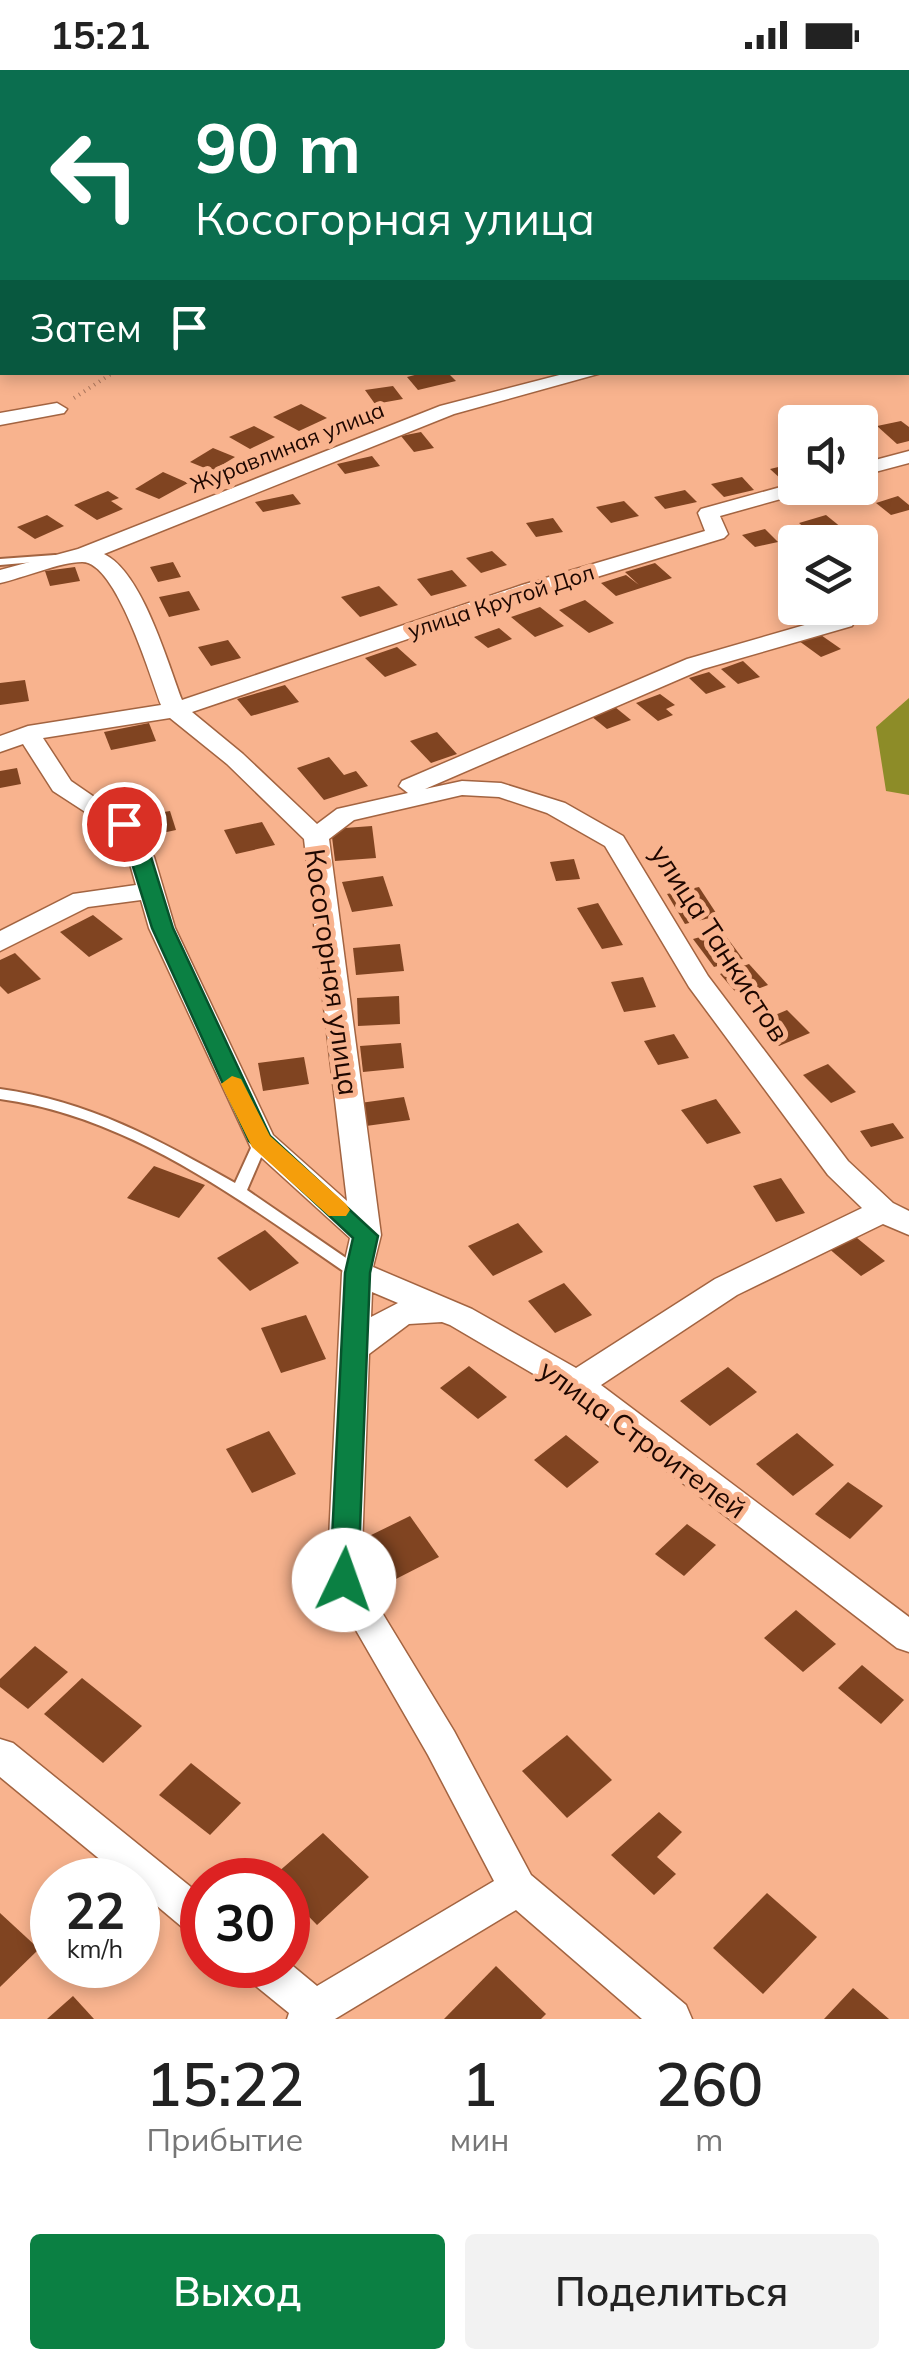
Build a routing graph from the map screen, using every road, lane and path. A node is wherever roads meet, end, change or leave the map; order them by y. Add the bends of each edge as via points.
1 (109, 375) edge
2 (584, 375) edge
3 (57, 409) joint
4 (0, 419) edge
5 (909, 456) edge
6 (878, 465) edge
7 (778, 494) edge
8 (86, 554) junction
9 (0, 562) edge
10 (0, 577) edge
11 (830, 625) edge
12 (175, 710) junction
13 (28, 733) junction
14 (0, 745) edge
15 (346, 814) junction
16 (316, 838) junction
17 (151, 891) junction
18 (0, 942) edge
19 (0, 1094) edge
20 (261, 1141) junction
21 (239, 1192) junction
22 (896, 1217) edge
23 (366, 1236) junction
24 (357, 1273) junction
25 (461, 1318) junction
26 (354, 1349) junction
27 (576, 1384) junction
28 (909, 1638) edge
29 (0, 1756) edge
30 (518, 1888) junction
31 (180, 1900) edge
32 (284, 1988) edge
33 (311, 2014) edge
34 (672, 2019) edge

1 - 3 path
2 - 8 street, Журавлиная улица via 447,410
3 - 4 street
5 - 6 street
7 - 12 street, улица Крутой Дол via 708,513 717,534
8 - 9 lane
8 - 10 street, Журавлиная улица
8 - 12 street via 110,565 130,598
11 - 15 street, Косогорная улица via 695,664
12 - 13 street, улица Крутой Дол
12 - 16 street, Косогорная улица
13 - 14 street, улица Крутой Дол
13 - 17 street via 62,786 124,824
15 - 16 street, улица Танкистов
15 - 22 street, улица Танкистов via 462,788 502,790 556,808 614,841 698,981 838,1168
16 - 23 street, Косогорная улица
17 - 18 street via 82,900
17 - 20 street
19 - 21 lane via 57,1102
20 - 21 lane
20 - 23 street
21 - 24 lane
22 - 27 street via 726,1287
23 - 24 street, Косогорная улица
24 - 25 street, улица Строителей
24 - 26 street, Косогорная улица
25 - 26 street via 402,1313
25 - 27 street, улица Строителей
26 - 30 street, Косогорная улица via 344,1580
27 - 28 street, улица Строителей
29 - 31 street
30 - 33 street
30 - 34 street
32 - 33 street

